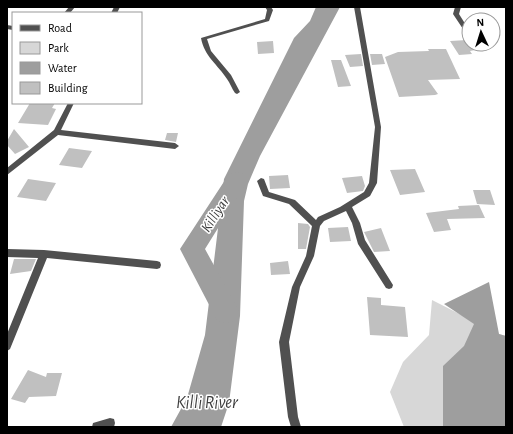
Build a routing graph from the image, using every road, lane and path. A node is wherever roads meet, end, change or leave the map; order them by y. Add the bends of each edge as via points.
1 (268, 7) edge
2 (357, 7) edge
3 (458, 7) edge
4 (461, 22) edge
5 (237, 92) dead end
6 (71, 104) edge
7 (57, 132) junction
8 (175, 146) dead end
9 (7, 172) edge
10 (261, 181) dead end
11 (347, 206) junction
12 (316, 225) junction
13 (7, 253) edge
14 (44, 254) junction
15 (156, 265) dead end
16 (389, 285) dead end
17 (7, 346) edge
18 (110, 423) dead end
19 (97, 427) edge
20 (296, 427) edge

1 - 5 street via 270,10 267,20 204,38 207,53 226,71
2 - 11 street via 378,127 373,183 367,194
3 - 4 street via 456,14
6 - 7 street
7 - 8 street
7 - 9 street
10 - 12 street via 266,194 292,202
11 - 12 street
11 - 16 street via 356,223 360,241
12 - 20 street via 310,256 296,286 284,342
13 - 14 street
14 - 15 street
14 - 17 street
18 - 19 street

